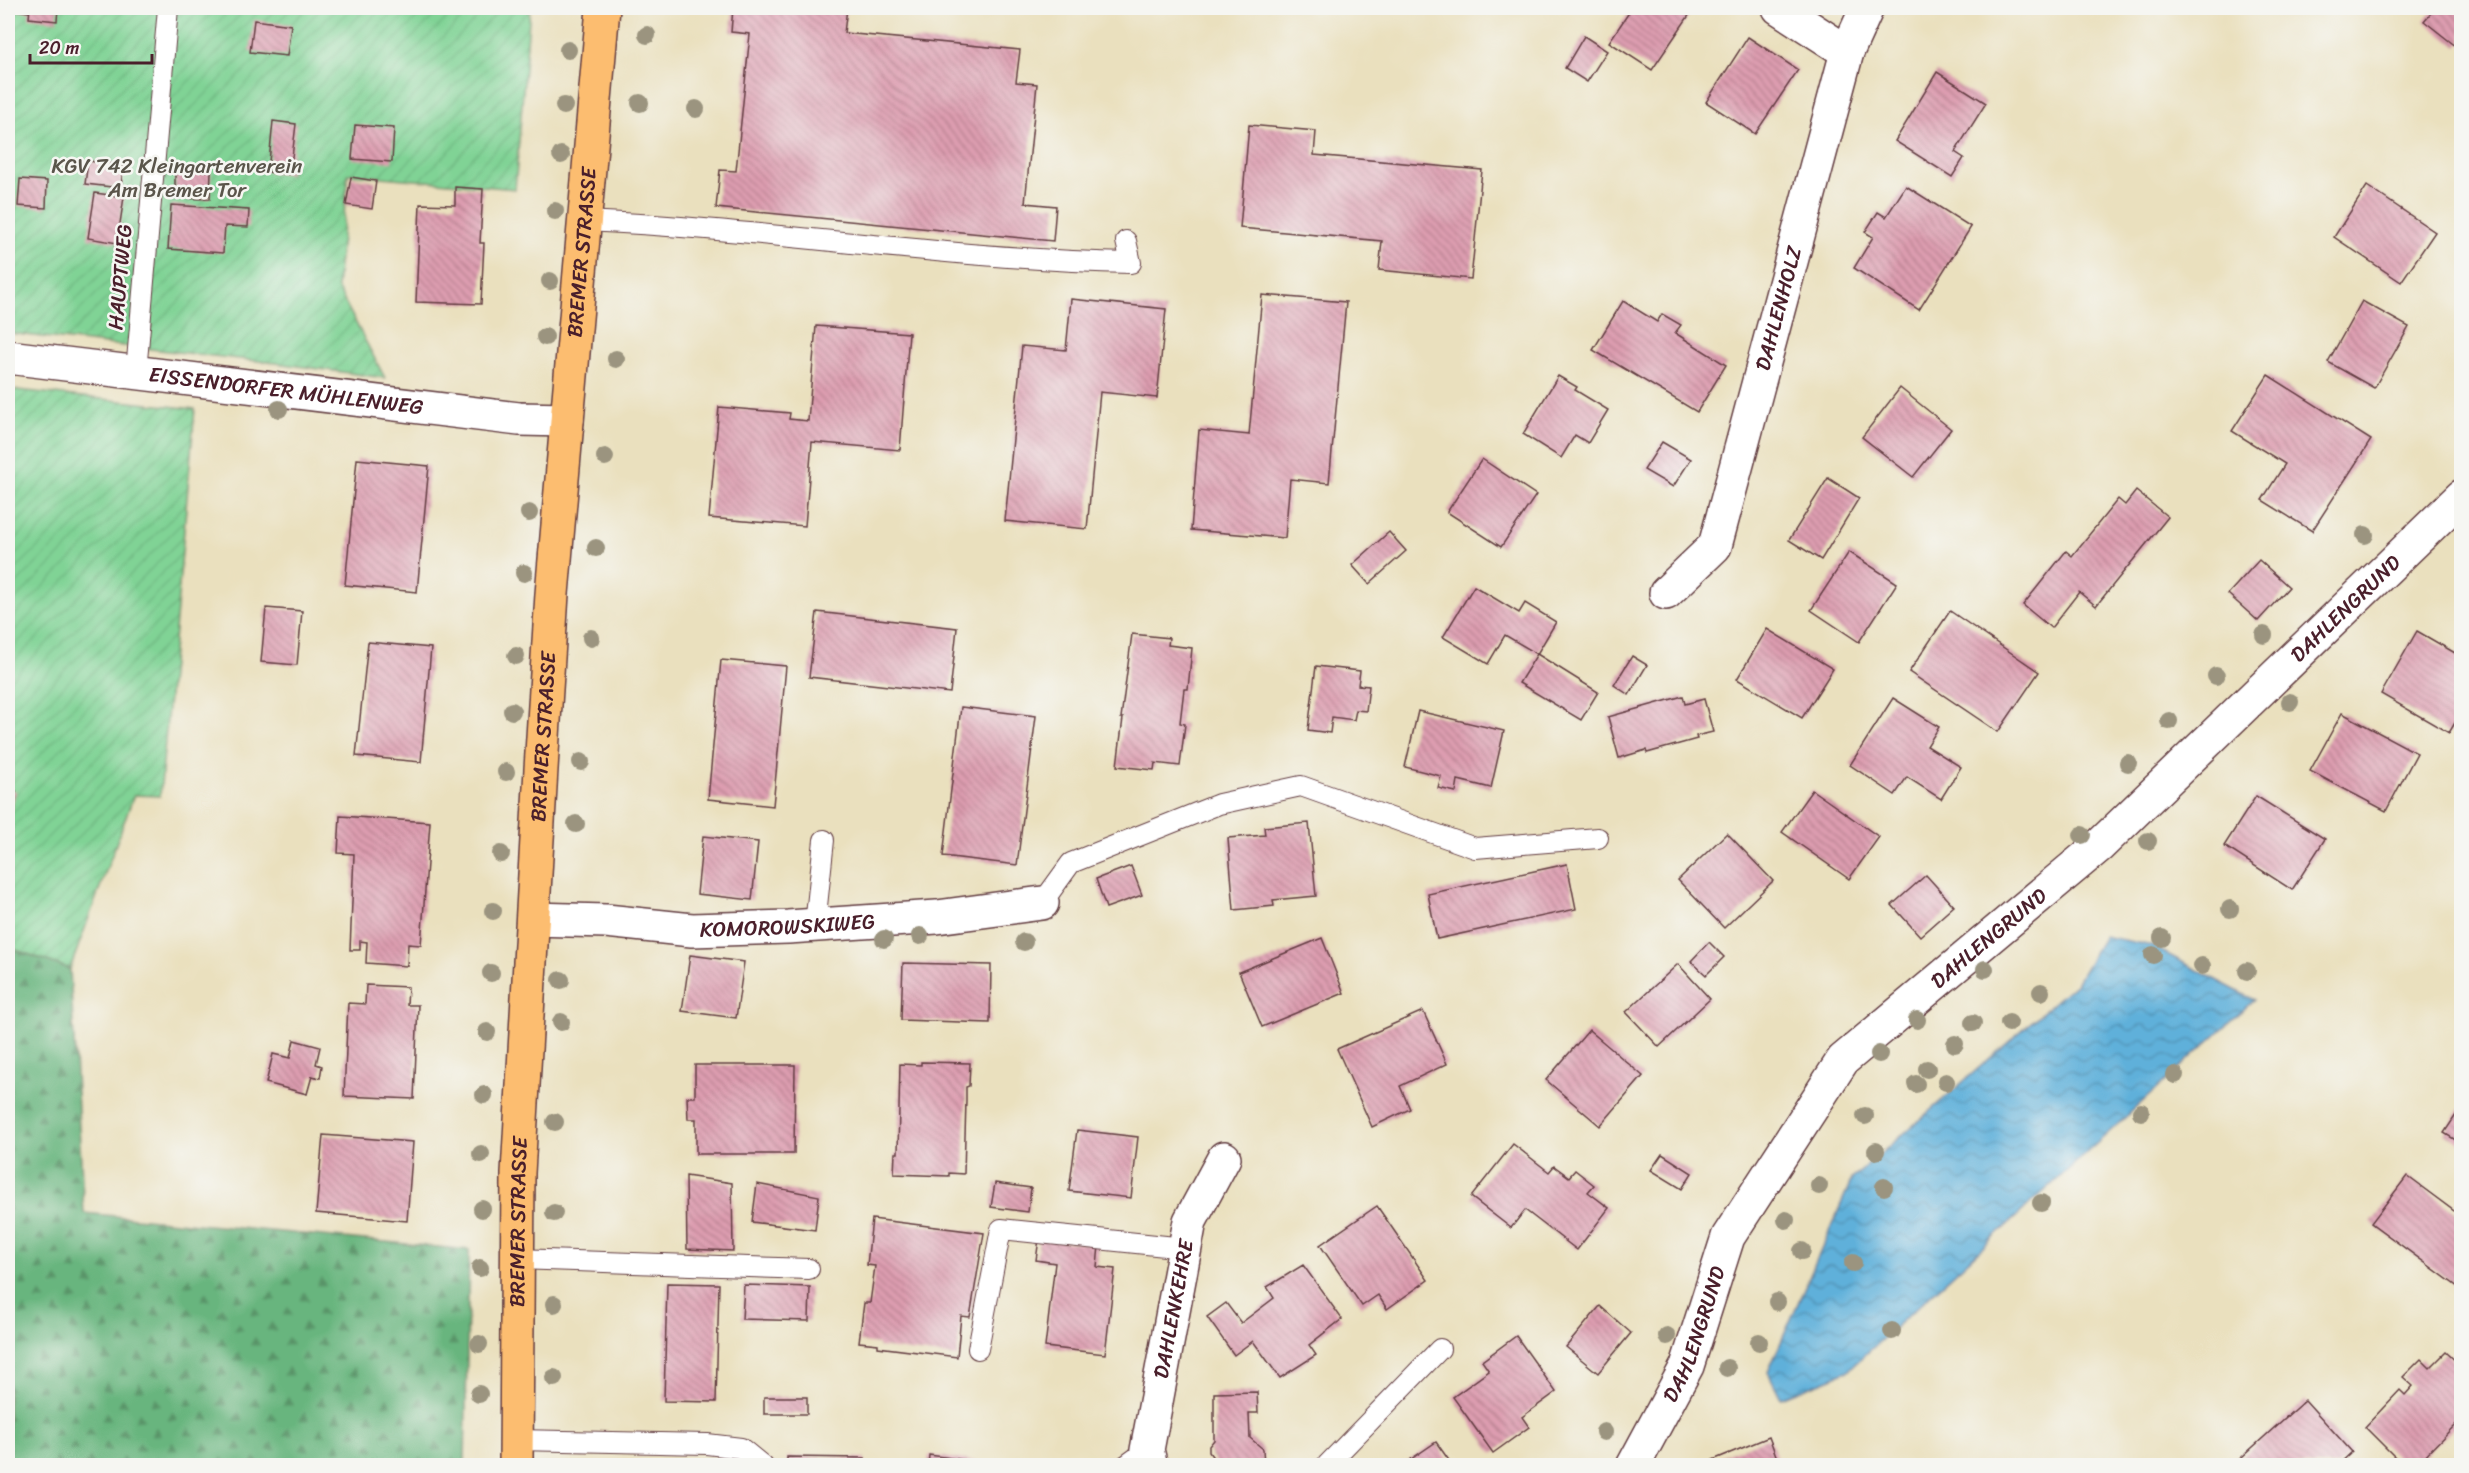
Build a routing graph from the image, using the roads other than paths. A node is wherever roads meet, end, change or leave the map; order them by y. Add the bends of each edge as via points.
1 (168, 8) edge
2 (603, 8) edge
3 (1779, 8) edge
4 (1867, 8) edge
5 (1847, 52) junction
6 (585, 221) junction
7 (1126, 241) dead end
8 (8, 357) edge
9 (136, 372) junction
10 (567, 420) junction
11 (2462, 496) edge
12 (1666, 593) dead end
13 (1598, 838) dead end
14 (824, 840) dead end
15 (1042, 903) joint
16 (533, 919) junction
17 (815, 925) junction
18 (1224, 1158) dead end
19 (1185, 1248) junction
20 (517, 1259) junction
21 (808, 1269) dead end
22 (978, 1349) dead end
23 (1440, 1349) dead end
24 (516, 1453) edge
25 (1141, 1460) edge
26 (763, 1466) edge
27 (1326, 1466) edge
28 (1633, 1466) edge

1 - 9 lane, HAUPTWEG
2 - 6 main road, BREMER STRASSE
3 - 5 street
4 - 5 street, DAHLENHOLZ
5 - 12 street, DAHLENHOLZ via 1715,546
6 - 7 lane via 660,224 1059,261 1131,263
6 - 10 main road, BREMER STRASSE
8 - 9 street, EISSENDORFER MÜHLENWEG
9 - 10 street, EISSENDORFER MÜHLENWEG via 519,420
10 - 16 main road, BREMER STRASSE via 552,594
11 - 28 street, DAHLENGRUND via 2099,846 1843,1060 1728,1237 1687,1366
13 - 15 lane via 1475,848 1300,786 1219,804 1071,863
14 - 17 lane
15 - 17 street, KOMOROWSKIWEG via 937,917
16 - 17 street, KOMOROWSKIWEG via 606,921 692,930
16 - 20 main road, BREMER STRASSE via 518,1173
18 - 19 street, DAHLENKEHRE via 1190,1221
19 - 22 lane via 1001,1229
19 - 25 street, DAHLENKEHRE
20 - 21 lane
20 - 24 main road, BREMER STRASSE
23 - 27 lane
24 - 26 lane via 707,1444 741,1448

